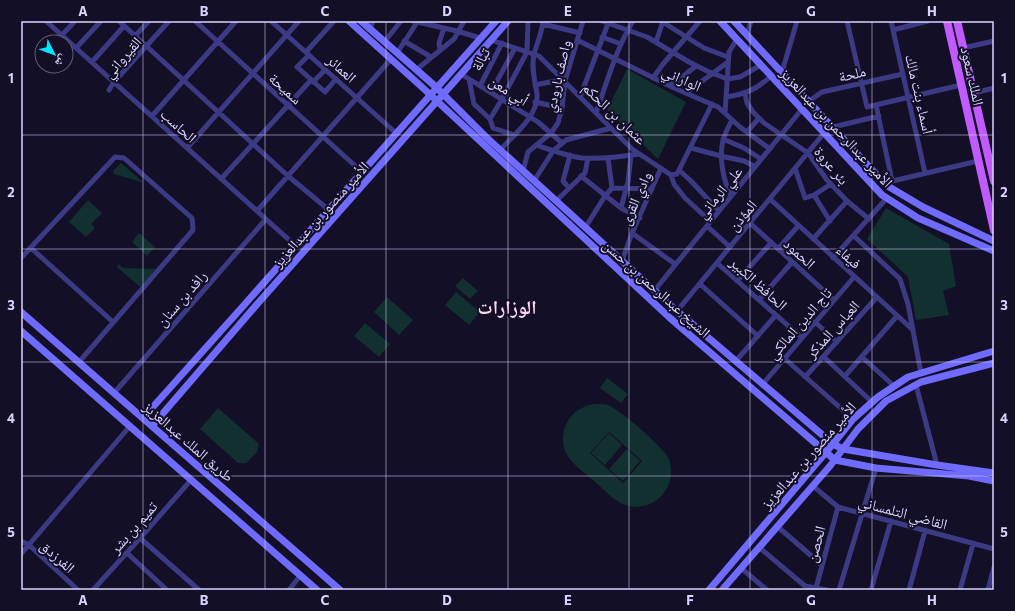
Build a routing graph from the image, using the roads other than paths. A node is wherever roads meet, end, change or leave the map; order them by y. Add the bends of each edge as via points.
1 (46, 21) edge
2 (75, 21) edge
3 (101, 21) edge
4 (119, 21) edge
5 (149, 21) edge
6 (169, 21) edge
7 (195, 21) edge
8 (236, 21) edge
9 (271, 21) edge
10 (299, 21) edge
11 (334, 21) edge
12 (349, 21) edge
13 (361, 21) edge
14 (373, 21) edge
15 (401, 21) edge
16 (413, 21) edge
17 (418, 21) edge
18 (464, 21) edge
19 (508, 21) edge
20 (528, 21) edge
21 (584, 21) edge
22 (602, 21) edge
23 (633, 21) edge
24 (662, 21) edge
25 (700, 21) edge
26 (720, 21) edge
27 (734, 21) edge
28 (751, 21) edge
29 (797, 21) edge
30 (847, 21) edge
31 (891, 21) edge
32 (928, 21) edge
33 (947, 21) edge
34 (957, 21) edge
35 (493, 22) edge
36 (543, 22) edge
37 (609, 22) edge
38 (124, 26) junction
39 (444, 28) junction
40 (370, 29) junction
41 (893, 30) junction
42 (457, 31) junction
43 (627, 31) junction
44 (580, 33) junction
45 (61, 34) edge
46 (63, 34) edge
47 (287, 35) junction
48 (747, 35) junction
49 (135, 36) junction
50 (602, 37) junction
51 (686, 37) junction
52 (480, 38) junction
53 (737, 39) junction
54 (491, 40) junction
55 (577, 40) junction
56 (404, 41) junction
57 (994, 41) edge
58 (218, 42) junction
59 (385, 42) junction
60 (656, 42) junction
61 (502, 43) junction
62 (621, 44) junction
63 (146, 46) junction
64 (76, 48) joint
65 (516, 48) junction
66 (963, 48) junction
67 (440, 50) junction
68 (597, 50) junction
69 (527, 52) junction
70 (673, 52) junction
71 (397, 53) junction
72 (307, 54) junction
73 (534, 54) junction
74 (431, 58) junction
75 (391, 59) junction
76 (615, 59) junction
77 (728, 59) junction
78 (92, 62) junction
79 (761, 65) junction
80 (696, 66) junction
81 (325, 70) junction
82 (416, 70) junction
83 (782, 72) junction
84 (712, 73) junction
85 (253, 74) junction
86 (461, 74) junction
87 (903, 74) junction
88 (772, 76) junction
89 (653, 78) junction
90 (727, 78) junction
91 (336, 79) junction
92 (469, 79) junction
93 (184, 80) junction
94 (312, 81) junction
95 (565, 81) junction
96 (114, 82) junction
97 (862, 83) junction
98 (535, 85) junction
99 (668, 85) junction
100 (961, 85) junction
101 (480, 86) junction
102 (436, 87) junction
103 (994, 88) edge
104 (109, 90) dead end
105 (491, 92) junction
106 (686, 93) junction
107 (974, 93) junction
108 (745, 94) junction
109 (443, 95) junction
110 (430, 96) junction
111 (580, 97) junction
112 (908, 97) junction
113 (357, 98) junction
114 (726, 98) junction
115 (502, 99) junction
116 (809, 101) junction
117 (438, 102) junction
118 (535, 102) junction
119 (712, 104) junction
120 (288, 105) junction
121 (876, 105) junction
122 (562, 108) junction
123 (802, 109) junction
124 (218, 112) junction
125 (596, 113) junction
126 (725, 113) junction
127 (152, 116) junction
128 (879, 116) junction
129 (530, 117) junction
130 (759, 118) junction
131 (490, 119) junction
132 (732, 120) junction
133 (833, 127) junction
134 (493, 128) junction
135 (611, 128) junction
136 (747, 132) junction
137 (396, 133) junction
138 (824, 133) junction
139 (551, 134) junction
140 (782, 134) junction
141 (514, 135) junction
142 (322, 137) junction
143 (486, 137) junction
144 (723, 139) junction
145 (562, 143) junction
146 (253, 144) junction
147 (536, 144) junction
148 (187, 148) junction
149 (691, 148) junction
150 (770, 148) junction
151 (500, 150) junction
152 (553, 151) junction
153 (808, 153) junction
154 (857, 153) junction
155 (639, 154) junction
156 (570, 155) junction
157 (631, 155) junction
158 (721, 156) junction
159 (588, 158) junction
160 (608, 158) junction
161 (761, 159) junction
162 (849, 159) junction
163 (978, 161) junction
164 (754, 166) junction
165 (661, 168) junction
166 (795, 168) junction
167 (679, 170) junction
168 (523, 171) junction
169 (362, 172) junction
170 (925, 173) junction
171 (671, 175) junction
172 (288, 176) junction
173 (581, 176) junction
174 (221, 179) junction
175 (534, 181) junction
176 (892, 181) junction
177 (994, 181) edge
178 (884, 183) junction
179 (831, 184) junction
180 (569, 188) junction
181 (612, 188) junction
182 (627, 188) junction
183 (652, 189) junction
184 (814, 194) junction
185 (606, 196) junction
186 (731, 196) junction
187 (887, 198) junction
188 (770, 200) junction
189 (556, 201) junction
190 (847, 201) junction
191 (621, 208) junction
192 (329, 210) junction
193 (257, 211) junction
194 (719, 211) junction
195 (640, 218) junction
196 (266, 219) junction
197 (869, 219) junction
198 (830, 221) junction
199 (750, 223) junction
200 (708, 224) junction
201 (798, 226) junction
202 (585, 228) junction
203 (994, 230) edge
204 (632, 233) junction
205 (979, 234) junction
206 (854, 236) junction
207 (814, 240) junction
208 (994, 241) edge
209 (771, 243) junction
210 (976, 243) junction
211 (297, 246) junction
212 (730, 247) junction
213 (31, 248) junction
214 (778, 249) junction
215 (994, 251) edge
216 (21, 258) edge
217 (833, 258) junction
218 (622, 261) junction
219 (792, 262) junction
220 (717, 263) junction
221 (675, 264) junction
222 (854, 277) junction
223 (737, 280) junction
224 (700, 284) junction
225 (654, 291) junction
226 (877, 297) junction
227 (759, 300) junction
228 (834, 300) junction
229 (677, 311) junction
230 (21, 312) edge
231 (776, 315) junction
232 (897, 316) junction
233 (113, 322) junction
234 (815, 322) junction
235 (913, 330) junction
236 (21, 332) edge
237 (758, 336) junction
238 (802, 338) junction
239 (837, 342) junction
240 (713, 343) junction
241 (707, 350) junction
242 (994, 351) edge
243 (862, 356) junction
244 (824, 357) junction
245 (784, 358) junction
246 (79, 362) junction
247 (735, 362) junction
248 (994, 363) edge
249 (921, 373) junction
250 (844, 376) junction
251 (806, 377) junction
252 (762, 385) junction
253 (916, 385) junction
254 (894, 386) junction
255 (114, 393) junction
256 (160, 399) junction
257 (872, 402) junction
258 (168, 407) junction
259 (143, 418) junction
260 (853, 419) junction
261 (130, 426) junction
262 (152, 426) junction
263 (833, 444) junction
264 (843, 449) junction
265 (826, 452) junction
266 (835, 460) junction
267 (937, 466) junction
268 (876, 468) junction
269 (994, 473) edge
270 (191, 480) junction
271 (994, 481) edge
272 (813, 486) junction
273 (838, 507) junction
274 (862, 514) junction
275 (891, 521) junction
276 (778, 527) junction
277 (925, 531) junction
278 (140, 538) junction
279 (21, 541) edge
280 (973, 544) junction
281 (28, 545) junction
282 (760, 548) junction
283 (994, 549) edge
284 (21, 554) edge
285 (127, 554) junction
286 (822, 565) junction
287 (994, 567) edge
288 (741, 568) junction
289 (300, 576) junction
290 (816, 588) junction
291 (196, 589) edge
292 (78, 590) edge
293 (93, 590) edge
294 (167, 590) edge
295 (289, 590) edge
296 (317, 590) edge
297 (340, 590) edge
298 (709, 590) edge
299 (722, 590) edge
300 (767, 590) edge
301 (827, 590) edge
302 (839, 590) edge
303 (871, 590) edge
304 (910, 590) edge
305 (960, 590) edge
306 (988, 590) edge

1 - 45 street, الحاسب
2 - 46 street
3 - 64 street
4 - 38 street
5 - 49 street
6 - 63 street, القيرواني
7 - 58 street, سميحة
8 - 58 street
9 - 47 street, العمائر
10 - 47 street
11 - 72 street
12 - 75 street, الشيخ عبدالرحمن بن حسن
13 - 40 street, الشيخ عبدالرحمن بن حسن
14 - 40 street
15 - 59 street
16 - 17 street
17 - 39 street
17 - 56 street
18 - 42 street
19 - 54 street, الأمير منصور بن عبدالعزيز
20 - 69 street
21 - 44 street, واصف بارودي
22 - 37 street
23 - 43 street
24 - 51 street
24 - 60 street
25 - 51 street
26 - 53 street, الأمير عبدالرحمن بن عبدالعزيز
27 - 48 street, الأمير عبدالرحمن بن عبدالعزيز
28 - 48 street
29 - 83 street
30 - 97 street
31 - 41 street, أسماء بنت مالك
32 - 41 street
33 - 100 main road, الملك سعود
34 - 66 main road, الملك سعود
35 - 52 street, الأمير منصور بن عبدالعزيز
36 - 44 street
36 - 73 street
37 - 43 street
37 - 50 street
38 - 49 street
38 - 78 street
39 - 42 street
39 - 67 street via 439,43
40 - 59 street, الشيخ عبدالرحمن بن حسن
41 - 87 street, أسماء بنت مالك
42 - 52 street
42 - 67 street via 454,39
43 - 60 street
43 - 62 street
44 - 55 street, واصف بارودي
47 - 72 street, العمائر
47 - 85 street
48 - 83 street, الأمير عبدالرحمن بن عبدالعزيز
49 - 63 street
50 - 62 street
50 - 68 street
51 - 70 street
51 - 77 street
52 - 102 street, الأمير منصور بن عبدالعزيز
53 - 77 street
53 - 79 street, الأمير عبدالرحمن بن عبدالعزيز
54 - 61 street, عثمان بن الحكم
54 - 86 street, الأمير منصور بن عبدالعزيز
55 - 68 street, الواراني
55 - 95 street, واصف بارودي
56 - 71 street
56 - 74 street
57 - 66 street
58 - 85 street, سميحة
58 - 93 street
59 - 71 street, الشيخ عبدالرحمن بن حسن
60 - 70 street
61 - 65 street, عثمان بن الحكم
61 - 101 street, تبالة
62 - 76 street
63 - 93 street
63 - 96 street, القيرواني
64 - 78 street, الحاسب
65 - 69 street, عثمان بن الحكم
65 - 105 street
66 - 107 main road, الملك سعود
67 - 74 street
68 - 76 street, الواراني
68 - 111 street
69 - 73 street, عثمان بن الحكم
69 - 115 street
70 - 80 street
70 - 89 street
71 - 82 street, الشيخ عبدالرحمن بن حسن
72 - 81 street, العمائر
72 - 94 street via 297,67
73 - 95 street, عثمان بن الحكم
73 - 98 street
74 - 82 street
75 - 110 street, الشيخ عبدالرحمن بن حسن
75 - 113 street
76 - 89 street, الواراني
76 - 125 street
77 - 84 street
77 - 90 street
78 - 96 street, الحاسب
79 - 88 street, الأمير عبدالرحمن بن عبدالعزيز
79 - 90 street via 740,77
80 - 84 street
80 - 99 street
81 - 91 street, العمائر
81 - 94 street
82 - 102 street, الشيخ عبدالرحمن بن حسن
83 - 116 street, الأمير عبدالرحمن بن عبدالعزيز
84 - 90 street
84 - 106 street
85 - 120 street, سميحة
85 - 124 street
86 - 92 street, أبي معن
86 - 109 street, الأمير منصور بن عبدالعزيز
87 - 97 street, ملحة
87 - 112 street, أسماء بنت مالك
88 - 108 street
88 - 123 street, الأمير عبدالرحمن بن عبدالعزيز
89 - 99 street, الواراني
90 - 114 street
91 - 94 street via 325,92
91 - 113 street, العمائر
92 - 101 street, أبي معن
92 - 131 street via 474,104
93 - 124 street
93 - 127 street
94 - 120 street
95 - 98 street
95 - 111 street, عثمان بن الحكم
95 - 122 street, واصف بارودي
96 - 104 street, القيرواني
96 - 127 street, الحاسب
97 - 116 street, ملحة via 822,92
97 - 121 street via 867,107
98 - 118 street
99 - 106 street, الواراني
100 - 112 street
100 - 163 main road, الملك سعود
101 - 105 street, أبي معن
102 - 109 street, الشيخ عبدالرحمن بن حسن
102 - 110 street, الأمير منصور بن عبدالعزيز
103 - 107 street
105 - 115 street, أبي معن
106 - 119 street, الواراني
107 - 177 main road, الملك سعود
108 - 114 street
108 - 130 street, بئر عروة via 747,104
109 - 117 street, الأمير منصور بن عبدالعزيز
109 - 143 street, الشيخ عبدالرحمن بن حسن
110 - 117 street, الشيخ عبدالرحمن بن حسن
110 - 137 street, الأمير منصور بن عبدالعزيز
111 - 125 street, عثمان بن الحكم
112 - 121 street
112 - 170 street, أسماء بنت مالك
113 - 137 street, العمائر
113 - 142 street
114 - 126 street
115 - 129 street, أبي معن
115 - 131 street
116 - 133 street, الأمير عبدالرحمن بن عبدالعزيز
117 - 241 street, الشيخ عبدالرحمن بن حسن
117 - 258 street, الأمير منصور بن عبدالعزيز
118 - 122 street
118 - 129 street
119 - 126 street, الواراني
119 - 149 street, وادي القرى
120 - 142 street, سميحة
120 - 146 street
121 - 128 street
122 - 139 street, واصف بارودي via 558,123
123 - 138 street, الأمير عبدالرحمن بن عبدالعزيز
123 - 140 street, علي الرماني
124 - 146 street
124 - 148 street
125 - 135 street, عثمان بن الحكم
126 - 132 street, الواراني
127 - 148 street, الحاسب
128 - 133 street
128 - 176 street
129 - 139 street, أبي معن
129 - 141 street
130 - 136 street
130 - 140 street, بئر عروة
131 - 134 street
132 - 136 street, الواراني
132 - 144 street
133 - 154 street, الأمير عبدالرحمن بن عبدالعزيز
134 - 141 street
134 - 143 street
135 - 145 street
135 - 155 street, عثمان بن الحكم
136 - 150 street, الواراني
137 - 169 street, الأمير منصور بن عبدالعزيز
138 - 153 street, المؤذن
138 - 162 street, الأمير عبدالرحمن بن عبدالعزيز
139 - 145 street, أبي معن
139 - 147 street, واصف بارودي
140 - 150 street, علي الرماني
140 - 153 street, بئر عروة
141 - 151 street
142 - 169 street, سميحة
142 - 172 street
143 - 151 street, الشيخ عبدالرحمن بن حسن
144 - 158 street
144 - 161 street
145 - 152 street
146 - 172 street
146 - 174 street
147 - 152 street
147 - 168 street, واصف بارودي via 528,152
148 - 174 street, الحاسب
149 - 158 street
149 - 167 street, وادي القرى
150 - 161 street, علي الرماني
151 - 168 street, الشيخ عبدالرحمن بن حسن
152 - 156 street
152 - 175 street
153 - 166 street, المؤذن
153 - 179 street, بئر عروة
154 - 162 street
154 - 178 street, الأمير عبدالرحمن بن عبدالعزيز
155 - 157 street
155 - 165 street, عثمان بن الحكم
156 - 159 street
156 - 180 street via 563,181
157 - 160 street
157 - 182 street
158 - 164 street via 744,160
158 - 186 street via 726,187
159 - 160 street
159 - 173 street via 585,173
160 - 181 street
161 - 164 street, علي الرماني
162 - 187 street, الأمير عبدالرحمن بن عبدالعزيز
163 - 170 street
163 - 203 main road, الملك سعود
164 - 186 street, علي الرماني
165 - 171 street, عثمان بن الحكم
165 - 183 street, وادي القرى
166 - 184 street via 805,198
166 - 188 street, المؤذن
167 - 171 street, وادي القرى via 677,174
167 - 194 street
168 - 175 street, الشيخ عبدالرحمن بن حسن
169 - 192 street, الأمير منصور بن عبدالعزيز
170 - 176 street
171 - 200 street, عثمان بن الحكم via 674,184
172 - 192 street
172 - 193 street
173 - 180 street
173 - 185 street
174 - 193 street, الحاسب
175 - 189 street, الشيخ عبدالرحمن بن حسن
176 - 178 street
178 - 205 street, الأمير عبدالرحمن بن عبدالعزيز via 923,207
179 - 184 street
179 - 190 street, بئر عروة
180 - 189 street
181 - 182 street
181 - 185 street
182 - 183 street
182 - 191 street
183 - 195 street, وادي القرى
184 - 198 street
185 - 191 street
185 - 202 street
186 - 194 street, علي الرماني
187 - 197 street
187 - 210 street, الأمير عبدالرحمن بن عبدالعزيز via 918,218
188 - 199 street, المؤذن
188 - 201 street, فيفاء
189 - 202 street, الشيخ عبدالرحمن بن حسن
190 - 197 street, بئر عروة
190 - 198 street
191 - 195 street
192 - 211 street, الأمير منصور بن عبدالعزيز
193 - 196 street, الحاسب
194 - 200 street, علي الرماني
195 - 204 street, وادي القرى
196 - 211 street, الحاسب
196 - 255 street, رافد بن سنان
197 - 206 street
198 - 207 street
199 - 209 street, الحمود
199 - 212 street, المؤذن
200 - 212 street, عثمان بن الحكم
200 - 221 street, علي الرماني
201 - 207 street, فيفاء
201 - 214 street
202 - 218 street, الشيخ عبدالرحمن بن حسن
204 - 218 street, وادي القرى
204 - 221 street
205 - 208 street, الأمير عبدالرحمن بن عبدالعزيز
205 - 210 street via 981,240
206 - 217 street
206 - 235 street via 900,279
207 - 217 street, فيفاء
209 - 214 street, الحمود
209 - 223 street
210 - 215 street, الأمير عبدالرحمن بن عبدالعزيز
211 - 256 street, الأمير منصور بن عبدالعزيز
212 - 220 street, المؤذن
213 - 216 street
213 - 233 street
213 - 233 street via 115,157 124,158 192,218 193,230
214 - 219 street, الحمود
217 - 222 street, فيفاء
218 - 225 street, الشيخ عبدالرحمن بن حسن
219 - 227 street
219 - 228 street, الحمود
220 - 223 street, الحافظ الكبير
220 - 224 street, المؤذن
221 - 225 street, علي الرماني
222 - 226 street, فيفاء
222 - 228 street, تاج الدين المالكي
223 - 227 street, الحافظ الكبير
224 - 229 street, المؤذن
224 - 237 street
225 - 229 street, الشيخ عبدالرحمن بن حسن
226 - 232 street, فيفاء
226 - 239 street, العباس المذكر
227 - 231 street, الحافظ الكبير
228 - 234 street, تاج الدين المالكي
229 - 240 street, الشيخ عبدالرحمن بن حسن
230 - 246 street, طريق الملك عبدالعزيز
231 - 237 street
231 - 238 street, الحافظ الكبير
232 - 235 street, فيفاء
232 - 243 street
233 - 246 street
234 - 238 street, تاج الدين المالكي
234 - 239 street
235 - 249 street
236 - 261 street, طريق الملك عبدالعزيز
237 - 247 street
238 - 245 street, تاج الدين المالكي
239 - 244 street, العباس المذكر
240 - 241 street
240 - 247 street, الشيخ عبدالرحمن بن حسن
241 - 265 street, الشيخ عبدالرحمن بن حسن
242 - 249 street, الأمير منصور بن عبدالعزيز
243 - 250 street
243 - 254 street
244 - 250 street
244 - 251 street, العباس المذكر
245 - 251 street
245 - 252 street, تاج الدين المالكي
246 - 255 street, طريق الملك عبدالعزيز
247 - 252 street, الشيخ عبدالرحمن بن حسن
248 - 253 street, الأمير منصور بن عبدالعزيز
249 - 254 street, الأمير منصور بن عبدالعزيز via 908,377
250 - 257 street
251 - 260 street
252 - 263 street, الشيخ عبدالرحمن بن حسن
253 - 264 street, الأمير منصور بن عبدالعزيز via 886,401 858,429
253 - 267 street
254 - 257 street, الأمير منصور بن عبدالعزيز
255 - 259 street, طريق الملك عبدالعزيز
256 - 258 street
256 - 259 street, الأمير منصور بن عبدالعزيز
257 - 260 street, الأمير منصور بن عبدالعزيز
258 - 262 street, الأمير منصور بن عبدالعزيز
259 - 262 street, طريق الملك عبدالعزيز
260 - 263 street, الأمير منصور بن عبدالعزيز
261 - 270 street, طريق الملك عبدالعزيز
261 - 281 street
262 - 297 street, طريق الملك عبدالعزيز
263 - 264 street, الشيخ عبدالرحمن بن حسن
263 - 265 street, الأمير منصور بن عبدالعزيز
264 - 266 street, الأمير منصور بن عبدالعزيز
264 - 267 street, الشيخ عبدالرحمن بن حسن
265 - 266 street, الشيخ عبدالرحمن بن حسن
265 - 298 street, الأمير منصور بن عبدالعزيز
266 - 268 street
266 - 272 street, الأمير منصور بن عبدالعزيز
267 - 269 street, الشيخ عبدالرحمن بن حسن
268 - 271 street via 969,476
268 - 274 street
270 - 278 street, تميم بن بشر
270 - 289 street, طريق الملك عبدالعزيز
272 - 273 street, القاضي التلمساني
272 - 276 street, الأمير منصور بن عبدالعزيز
273 - 274 street, القاضي التلمساني
273 - 286 street, الحصن
274 - 275 street, القاضي التلمساني
274 - 302 street
275 - 277 street, القاضي التلمساني
275 - 303 street
276 - 282 street, الأمير منصور بن عبدالعزيز
276 - 286 street
277 - 280 street, القاضي التلمساني
277 - 304 street
278 - 285 street, تميم بن بشر
278 - 291 street
279 - 281 street, الفرزدق
280 - 283 street, القاضي التلمساني
280 - 305 street
281 - 284 street
281 - 292 street, الفرزدق
282 - 288 street, الأمير منصور بن عبدالعزيز
282 - 290 street via 805,586
285 - 293 street, تميم بن بشر
285 - 294 street
286 - 290 street, الحصن
287 - 306 street
288 - 299 street, الأمير منصور بن عبدالعزيز
288 - 300 street
289 - 295 street
289 - 296 street, طريق الملك عبدالعزيز
290 - 301 street

